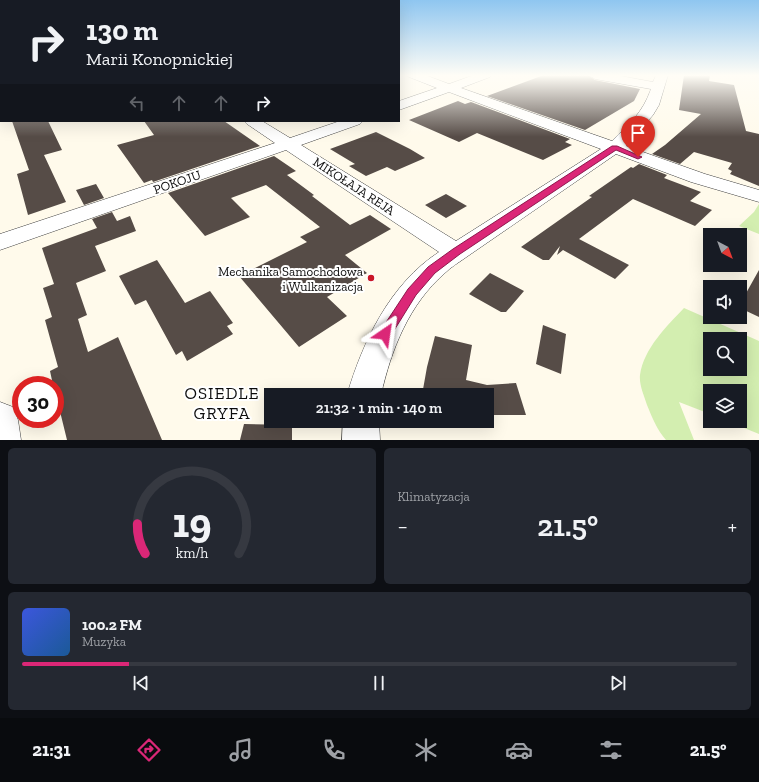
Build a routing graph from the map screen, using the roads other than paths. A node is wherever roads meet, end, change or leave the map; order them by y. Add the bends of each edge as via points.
1 (429, 96) edge
2 (471, 96) edge
3 (655, 96) edge
4 (400, 106) edge
5 (254, 122) edge
6 (352, 122) edge
7 (288, 144) junction
8 (615, 148) junction
9 (759, 196) edge
10 (0, 242) edge
11 (456, 252) junction
12 (366, 388) edge
13 (0, 420) edge
14 (361, 428) edge
15 (2, 440) edge
16 (361, 440) edge

1 - 4 street
2 - 8 street
3 - 8 street via 646,115
5 - 7 street, MIKOŁAJA REJA
6 - 7 street, POKOJU
7 - 10 street, POKOJU
7 - 11 street, MIKOŁAJA REJA
8 - 9 street via 698,178
8 - 11 street
11 - 12 street via 432,270 412,292 385,334
13 - 15 street
14 - 16 street

